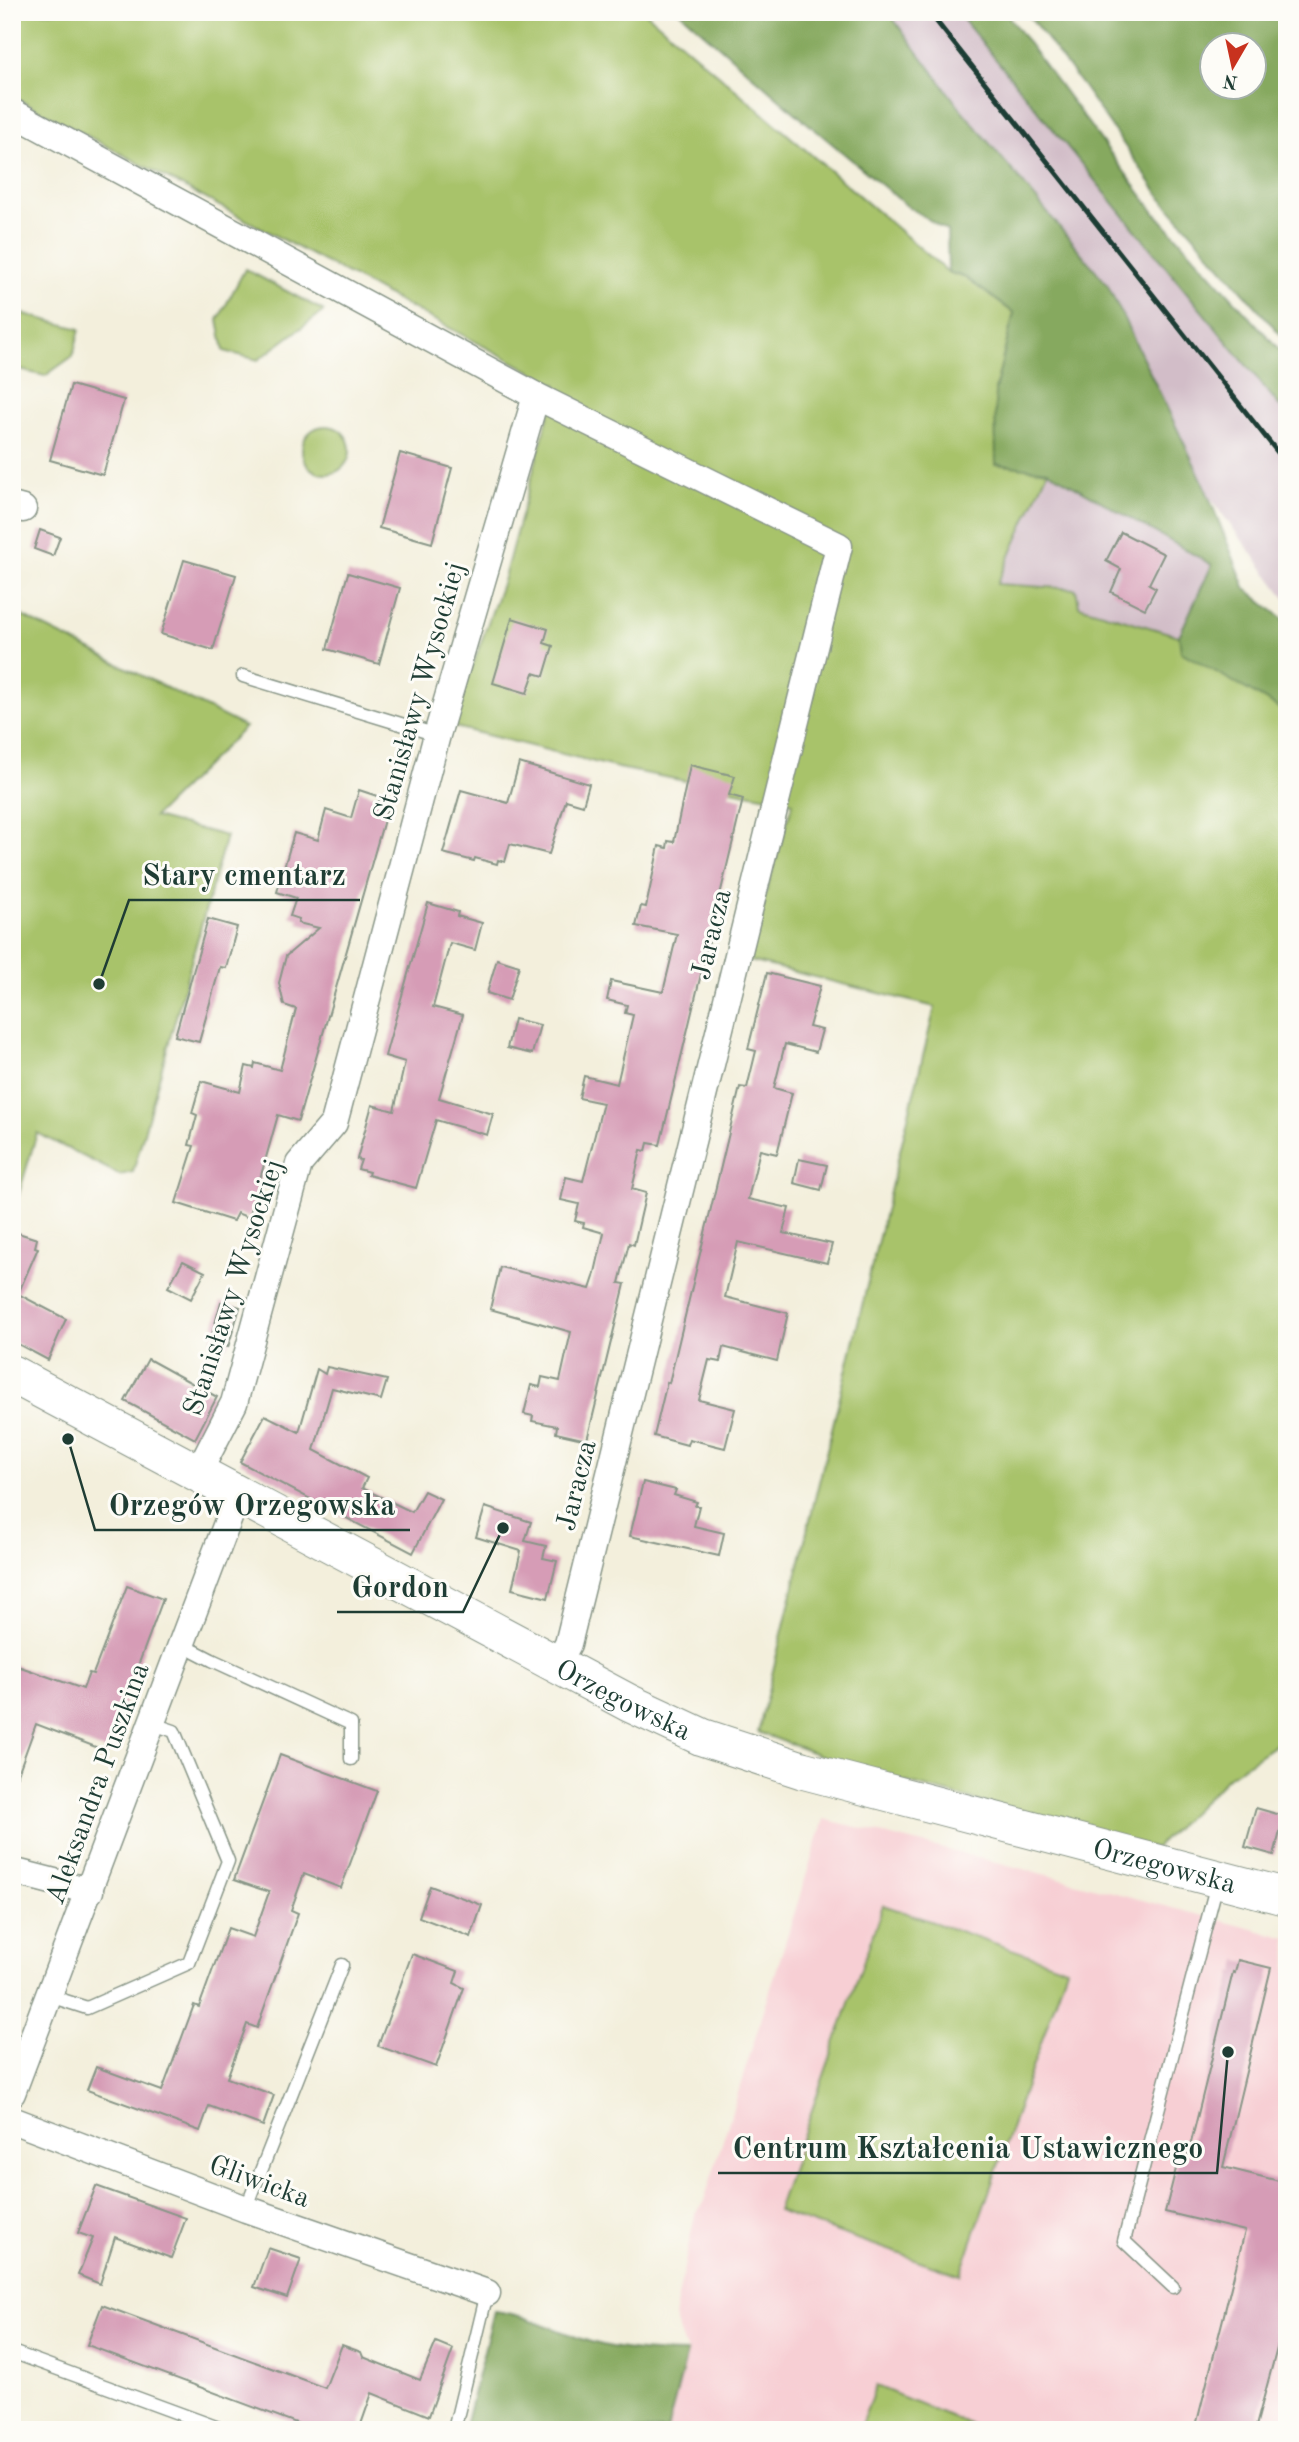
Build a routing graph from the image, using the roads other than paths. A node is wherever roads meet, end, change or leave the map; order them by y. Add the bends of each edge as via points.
1 (12, 112) edge
2 (536, 396) junction
3 (243, 676) dead end
4 (437, 735) junction
5 (12, 1374) edge
6 (198, 1474) junction
7 (238, 1494) junction
8 (180, 1643) junction
9 (556, 1664) junction
10 (153, 1724) junction
11 (351, 1759) dead end
12 (12, 1871) edge
13 (1218, 1880) junction
14 (90, 1891) junction
15 (1287, 1897) edge
16 (342, 1965) dead end
17 (50, 1996) junction
18 (12, 2093) edge
19 (12, 2120) edge
20 (246, 2209) junction
21 (1173, 2287) dead end
22 (488, 2293) joint
23 (12, 2352) edge
24 (224, 2430) edge
25 (454, 2430) edge

1 - 2 street
2 - 4 street, Stanisławy Wysockiej
2 - 9 street, Jaracza via 839,546 568,1644
3 - 4 lane
4 - 6 street, Stanisławy Wysockiej via 334,1123 299,1164 234,1403
5 - 6 street, Orzegowska
6 - 7 street, Orzegowska
7 - 8 street, Aleksandra Puszkina
7 - 9 street, Orzegowska
8 - 10 street, Aleksandra Puszkina
8 - 11 lane via 351,1724
9 - 13 street, Orzegowska via 629,1703 751,1755
10 - 14 street, Aleksandra Puszkina
10 - 17 lane via 174,1731 228,1861 190,1963 87,2008
12 - 14 street
13 - 15 street, Orzegowska
13 - 21 lane via 1125,2241
14 - 17 street, Aleksandra Puszkina
16 - 20 lane
17 - 18 street, Aleksandra Puszkina
19 - 20 street, Gliwicka
20 - 22 street, Gliwicka
22 - 25 lane
23 - 24 lane

